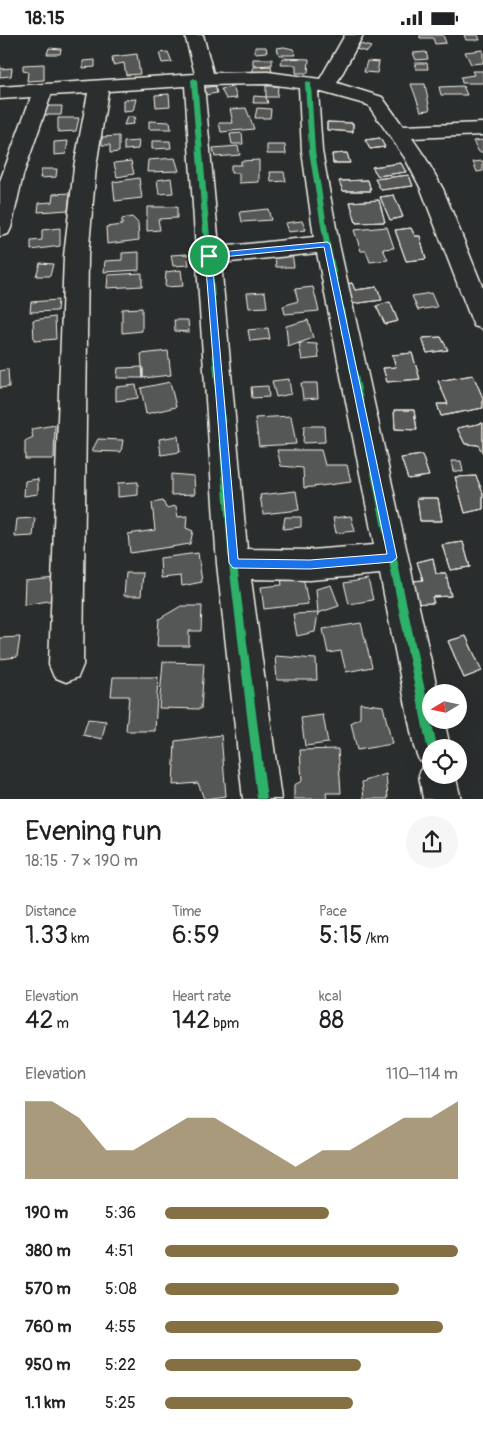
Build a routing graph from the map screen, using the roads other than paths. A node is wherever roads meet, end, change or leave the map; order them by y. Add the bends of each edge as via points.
1 (194, 35) edge
2 (354, 35) edge
3 (200, 80) junction
4 (317, 84) junction
5 (99, 86) junction
6 (44, 89) junction
7 (0, 93) edge
8 (483, 129) edge
9 (396, 132) junction
10 (0, 228) edge
11 (327, 244) junction
12 (209, 256) junction
13 (483, 319) edge
14 (392, 558) junction
15 (233, 563) junction
16 (66, 665) dead end
17 (430, 739) edge
18 (439, 784) edge
19 (262, 799) edge
20 (442, 799) edge

1 - 3 street
2 - 4 street
3 - 4 street via 268,78
3 - 5 street
3 - 12 street
4 - 9 street via 375,101
4 - 11 street via 312,151
5 - 6 street
5 - 16 street via 85,167 76,256
6 - 7 street
6 - 10 street via 20,149 4,202
8 - 9 street
9 - 13 street via 432,189
11 - 12 street
11 - 14 street
12 - 15 street
14 - 15 street via 310,565
14 - 17 street
15 - 19 street
18 - 20 street

